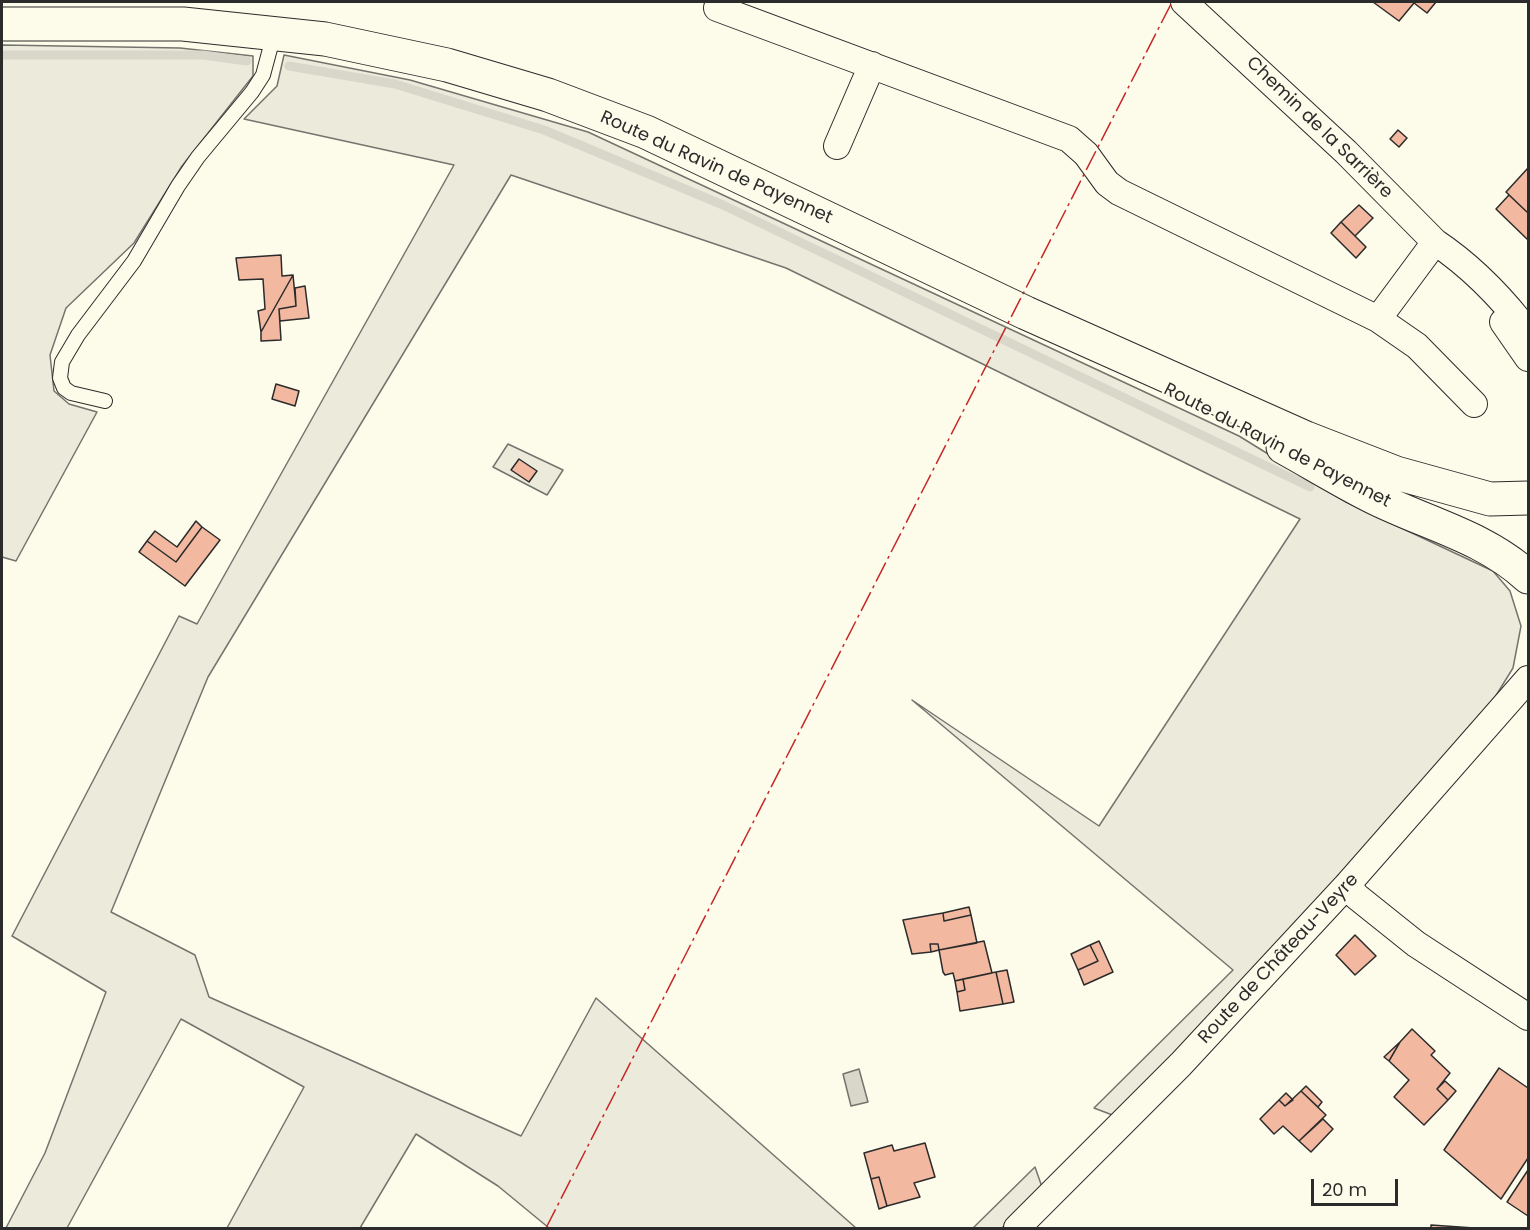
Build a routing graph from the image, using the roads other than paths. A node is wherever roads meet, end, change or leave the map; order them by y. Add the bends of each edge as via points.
1 (1184, 2) edge
2 (717, 8) dead end
3 (2, 24) edge
4 (274, 34) junction
5 (872, 64) junction
6 (837, 146) dead end
7 (1444, 248) junction
8 (1026, 313) junction
9 (1378, 319) junction
10 (1528, 332) edge
11 (1528, 358) edge
12 (105, 401) dead end
13 (1474, 404) dead end
14 (1528, 498) edge
15 (1528, 577) edge
16 (1528, 679) edge
17 (1348, 884) junction
18 (1528, 1017) edge
19 (1017, 1228) edge

1 - 7 street, Chemin de la Sarrière
2 - 5 street
3 - 4 street, Route du Ravin de Payennet via 183,24
4 - 8 street, Route du Ravin de Payennet via 325,39 447,65 559,99 646,132
4 - 12 lane via 258,83 198,157 134,261 62,362 60,378 64,388
5 - 6 street
5 - 9 street via 1069,139 1119,192
7 - 9 street
7 - 10 street via 1509,306
7 - 11 street
8 - 14 street, Route du Ravin de Payennet via 1306,438 1396,473 1490,499
8 - 15 street, Route du Ravin de Payennet via 1372,497 1470,539 1511,561
9 - 13 street via 1417,346
16 - 17 street, Route de Château-Veyre
17 - 18 street via 1356,896 1416,944
17 - 19 street, Route de Château-Veyre via 1181,1064

